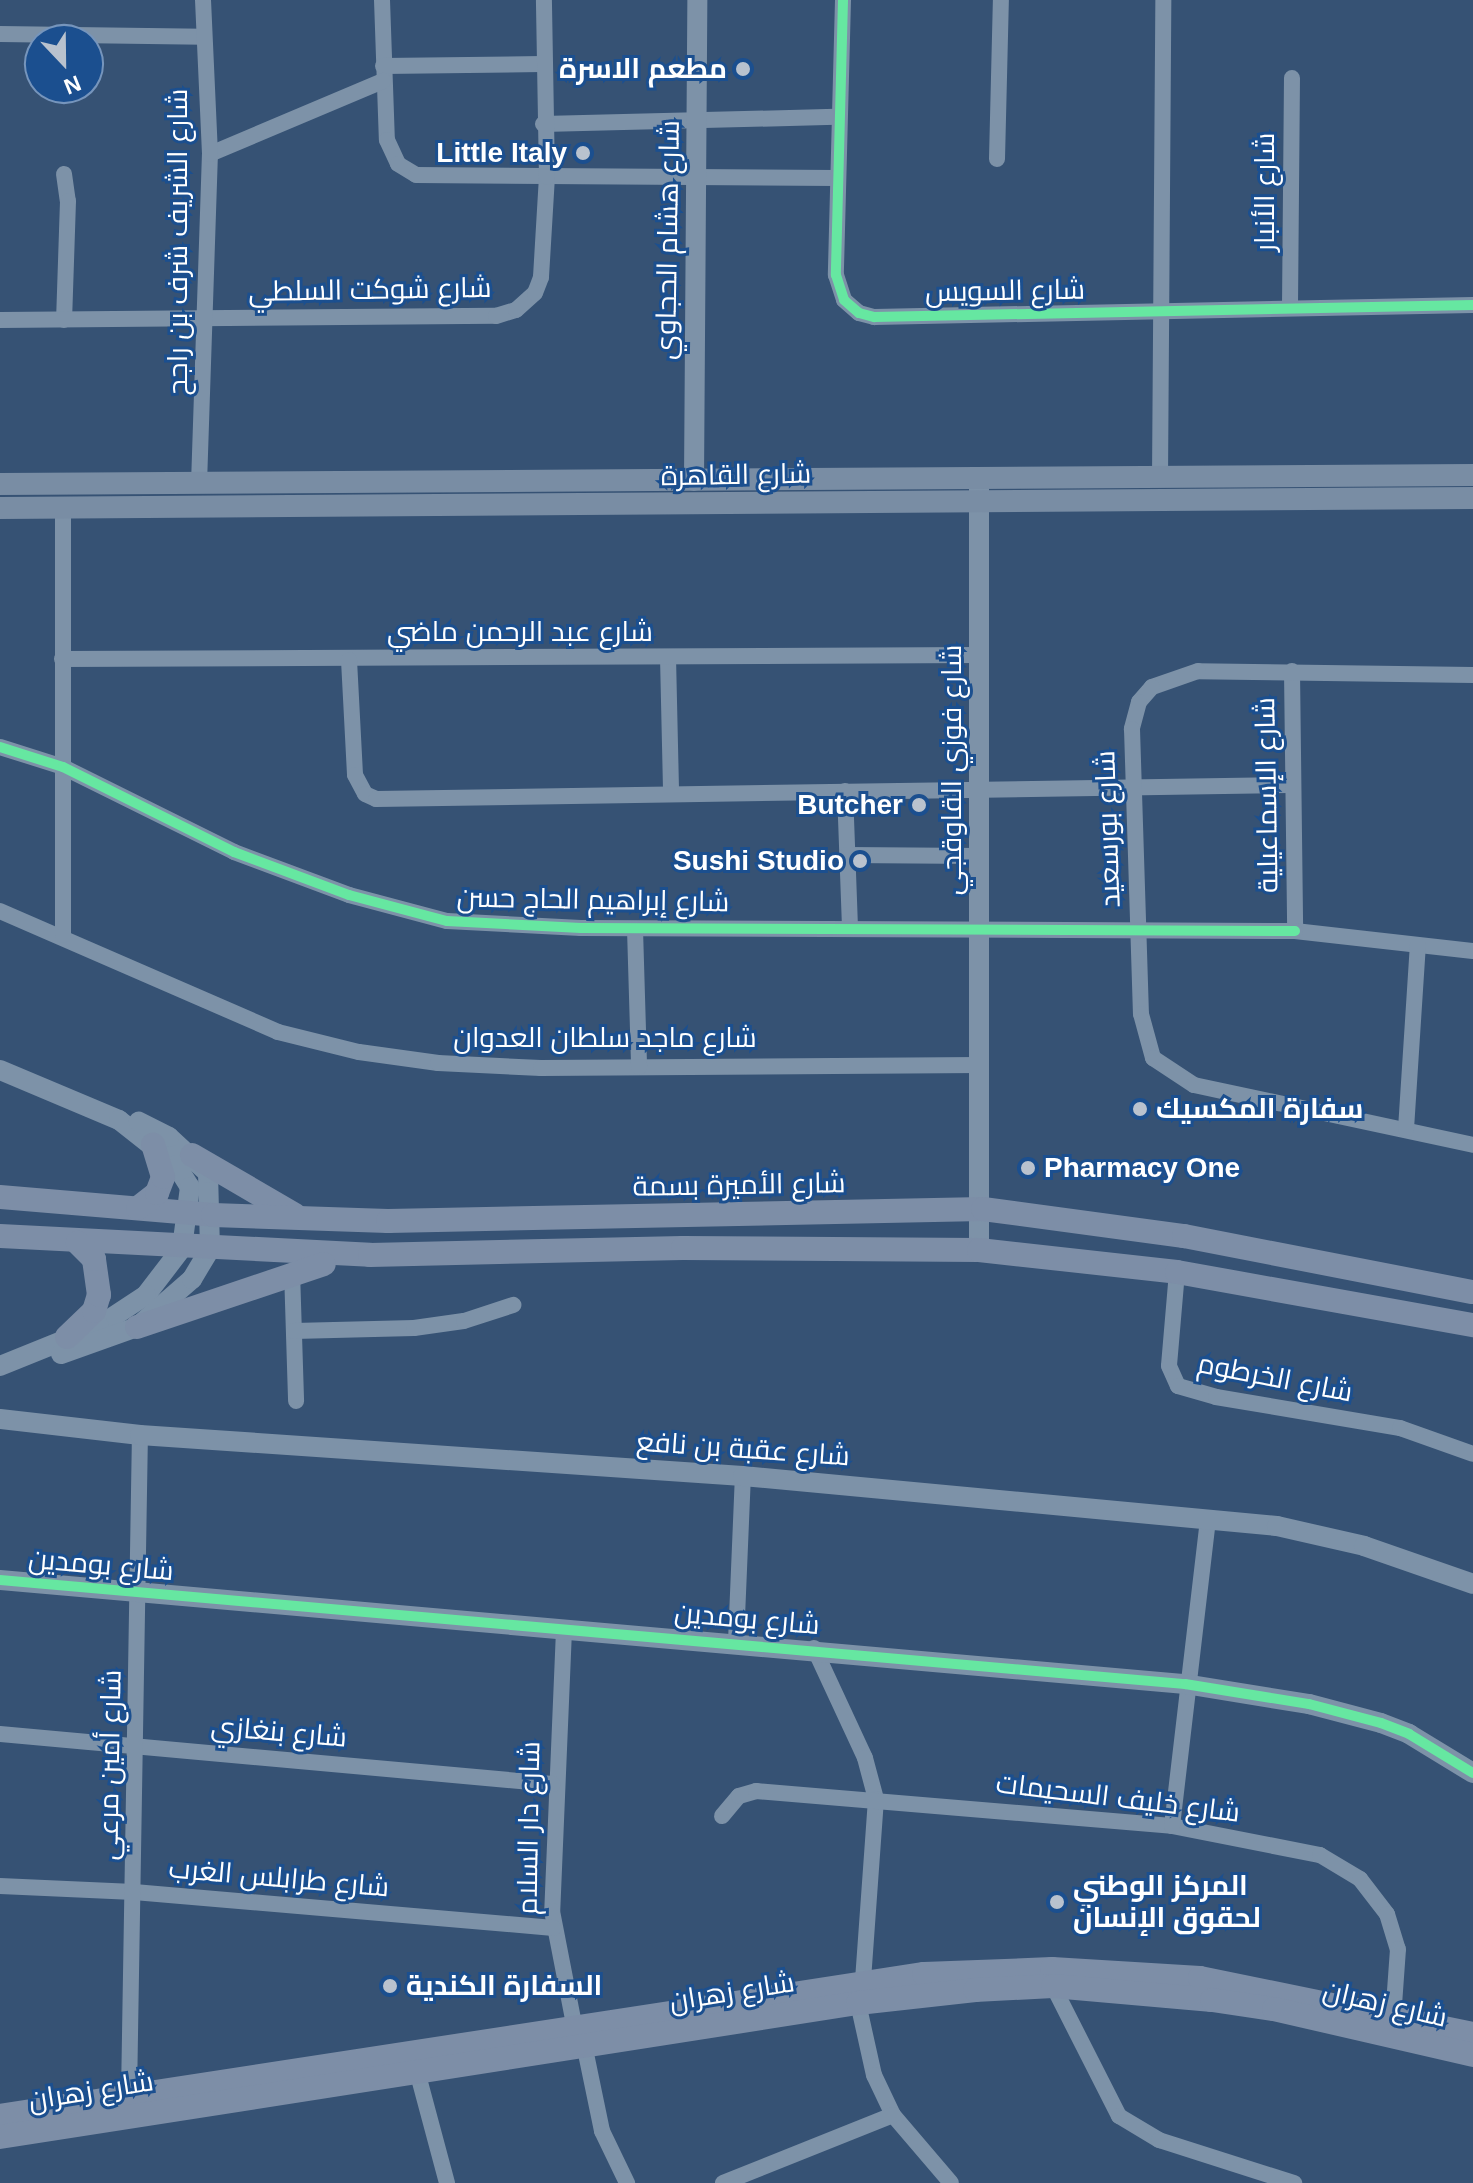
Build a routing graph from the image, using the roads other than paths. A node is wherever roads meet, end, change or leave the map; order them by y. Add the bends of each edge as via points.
1 (203, 0) edge
2 (382, 0) edge
3 (544, 0) edge
4 (697, 0) edge
5 (843, 0) edge
6 (1001, 0) edge
7 (1163, 0) edge
8 (0, 34) edge
9 (203, 37) junction
10 (542, 64) junction
11 (383, 73) junction
12 (1292, 78) dead end
13 (836, 117) junction
14 (697, 120) junction
15 (543, 124) junction
16 (210, 154) junction
17 (997, 159) dead end
18 (64, 174) dead end
19 (547, 177) junction
20 (835, 178) junction
21 (698, 179) junction
22 (1473, 305) edge
23 (1290, 306) junction
24 (1161, 312) junction
25 (208, 319) junction
26 (0, 320) edge
27 (64, 320) junction
28 (1473, 475) edge
29 (1160, 479) junction
30 (694, 481) junction
31 (0, 484) edge
32 (199, 484) junction
33 (979, 492) junction
34 (1473, 498) edge
35 (0, 508) edge
36 (63, 508) junction
37 (979, 655) junction
38 (668, 657) junction
39 (62, 659) junction
40 (349, 660) junction
41 (1292, 671) junction
42 (1473, 675) edge
43 (0, 747) edge
44 (63, 767) junction
45 (1289, 785) junction
46 (1132, 788) junction
47 (845, 791) junction
48 (979, 791) junction
49 (671, 794) junction
50 (847, 855) junction
51 (979, 856) junction
52 (0, 911) edge
53 (850, 926) junction
54 (980, 928) junction
55 (635, 929) junction
56 (1137, 929) junction
57 (1295, 931) junction
58 (63, 935) junction
59 (1418, 945) junction
60 (1473, 951) edge
61 (980, 1065) junction
62 (639, 1067) junction
63 (0, 1070) edge
64 (119, 1120) junction
65 (1406, 1129) junction
66 (153, 1144) junction
67 (1473, 1145) edge
68 (192, 1155) junction
69 (0, 1197) edge
70 (138, 1208) junction
71 (983, 1209) junction
72 (201, 1214) junction
73 (301, 1218) junction
74 (0, 1236) edge
75 (78, 1243) junction
76 (182, 1248) junction
77 (210, 1249) junction
78 (979, 1250) junction
79 (370, 1255) junction
80 (292, 1271) junction
81 (1177, 1272) junction
82 (1473, 1292) edge
83 (513, 1305) dead end
84 (1473, 1325) edge
85 (137, 1327) junction
86 (294, 1331) junction
87 (67, 1337) junction
88 (7, 1363) edge
89 (296, 1401) dead end
90 (0, 1419) edge
91 (140, 1435) junction
92 (1473, 1454) edge
93 (743, 1476) junction
94 (1208, 1520) junction
95 (0, 1580) edge
96 (1473, 1584) edge
97 (138, 1592) junction
98 (564, 1630) junction
99 (736, 1641) junction
100 (814, 1648) junction
101 (1185, 1684) junction
102 (0, 1734) edge
103 (136, 1745) junction
104 (1473, 1773) edge
105 (553, 1784) junction
106 (876, 1799) junction
107 (722, 1816) dead end
108 (1172, 1826) junction
109 (0, 1886) edge
110 (134, 1892) junction
111 (553, 1928) junction
112 (1053, 1986) junction
113 (860, 1991) junction
114 (1393, 2018) junction
115 (579, 2034) junction
116 (1473, 2034) edge
117 (1473, 2055) edge
118 (417, 2071) junction
119 (129, 2095) junction
120 (893, 2115) junction
121 (0, 2116) edge
122 (0, 2137) edge
123 (447, 2183) edge
124 (627, 2183) edge
125 (723, 2183) edge
126 (951, 2183) edge
127 (1294, 2183) edge

1 - 9 street, شارع الشريف شرف بن راجح
2 - 11 street
3 - 10 street, شارع شوكت السلطي
4 - 14 street, شارع هشام الحجاوي
5 - 13 street, شارع السويس
6 - 17 street
7 - 24 street
8 - 9 street
9 - 16 street, شارع الشريف شرف بن راجح
10 - 11 street
10 - 15 street, شارع شوكت السلطي
11 - 16 street
11 - 19 street via 387,140 407,171
12 - 23 street, شارع الأنبار
13 - 14 street
13 - 20 street, شارع السويس
14 - 15 street
14 - 21 street, شارع هشام الحجاوي
15 - 19 street, شارع شوكت السلطي
16 - 25 street, شارع الشريف شرف بن راجح
18 - 27 street
19 - 21 street
19 - 25 street, شارع شوكت السلطي via 541,277 535,293 516,310 496,316
20 - 21 street
20 - 24 street, شارع السويس via 836,275 844,300 859,313 874,317
21 - 30 street, شارع هشام الحجاوي
22 - 23 street, شارع السويس
23 - 24 street, شارع السويس
24 - 29 street
25 - 27 street, شارع شوكت السلطي
25 - 32 street, شارع الشريف شرف بن راجح
26 - 27 street, شارع شوكت السلطي
28 - 29 main road, شارع القاهرة
29 - 33 main road, شارع القاهرة
30 - 32 main road, شارع القاهرة
30 - 33 main road, شارع القاهرة
31 - 32 main road, شارع القاهرة
33 - 34 main road, شارع القاهرة
33 - 36 main road, شارع القاهرة
33 - 37 street, شارع فوزي القاوقجي
35 - 36 main road, شارع القاهرة
36 - 39 street
37 - 38 street, شارع عبد الرحمن ماضي
37 - 48 street, شارع فوزي القاوقجي
38 - 40 street, شارع عبد الرحمن ماضي
38 - 49 street
39 - 40 street, شارع عبد الرحمن ماضي
39 - 44 street
40 - 49 street via 355,775 365,794 376,799
41 - 42 street, شارع بورسعيد
41 - 45 street, شارع الإسماعيلية
41 - 46 street, شارع بورسعيد via 1198,671 1152,687 1139,702 1132,729
43 - 44 street, شارع إبراهيم الحاج حسن
44 - 55 street, شارع إبراهيم الحاج حسن via 234,852 419,916 477,925
44 - 58 street
45 - 46 street
45 - 57 street, شارع الإسماعيلية
46 - 48 street
46 - 56 street, شارع بورسعيد
47 - 48 street
47 - 49 street
47 - 50 street
48 - 51 street, شارع فوزي القاوقجي
50 - 51 street
50 - 53 street
51 - 54 street, شارع فوزي القاوقجي
52 - 58 street, شارع ماجد سلطان العدوان
53 - 54 street, شارع إبراهيم الحاج حسن
53 - 55 street, شارع إبراهيم الحاج حسن
54 - 56 street, شارع إبراهيم الحاج حسن
54 - 61 street, شارع فوزي القاوقجي
55 - 62 street
56 - 57 street, شارع إبراهيم الحاج حسن
56 - 65 street, شارع بورسعيد via 1145,1038 1153,1058 1170,1074 1194,1085
57 - 59 street, شارع الإسماعيلية
58 - 62 street, شارع ماجد سلطان العدوان via 305,1041 438,1063
59 - 60 street, شارع الإسماعيلية
59 - 65 street
61 - 62 street, شارع ماجد سلطان العدوان
61 - 71 street, شارع فوزي القاوقجي
63 - 64 street
64 - 66 street
64 - 68 street via 139,1122
65 - 67 street, شارع بورسعيد
66 - 70 main road via 163,1177 157,1193
66 - 72 street via 186,1176
68 - 72 street via 212,1186
68 - 73 main road
69 - 70 main road, شارع الأميرة بسمة
70 - 72 main road, شارع الأميرة بسمة
71 - 73 main road, شارع الأميرة بسمة
71 - 78 street, شارع فوزي القاوقجي
71 - 82 main road, شارع الأميرة بسمة via 1184,1236
72 - 73 main road, شارع الأميرة بسمة
72 - 76 street
72 - 77 street
74 - 75 main road
75 - 76 main road
75 - 87 main road via 94,1259 99,1295 94,1311
76 - 77 main road
76 - 87 street via 164,1276 126,1311
77 - 79 main road
77 - 85 street via 192,1279
78 - 79 main road via 683,1248
78 - 81 main road
79 - 80 main road
80 - 85 main road
80 - 86 street
81 - 84 main road
81 - 92 street, شارع الخرطوم via 1169,1366 1178,1386 1400,1428
83 - 86 street via 464,1321 414,1328
85 - 88 street via 43,1360
86 - 89 street
87 - 88 street
90 - 91 street, شارع عقبة بن نافع
91 - 93 street, شارع عقبة بن نافع
91 - 97 street, شارع أمين مرعي
93 - 94 street, شارع عقبة بن نافع
93 - 99 street
94 - 96 street, شارع عقبة بن نافع via 1277,1526 1351,1543
94 - 101 street
95 - 97 street, شارع بومدين
97 - 98 street, شارع بومدين
97 - 103 street, شارع أمين مرعي
98 - 99 street, شارع بومدين
98 - 105 street, شارع دار السلام
99 - 100 street, شارع بومدين
100 - 101 street, شارع بومدين
100 - 106 street via 865,1758
101 - 104 street, شارع بومدين via 1309,1704 1381,1723
101 - 108 street
102 - 103 street, شارع بنغازي
103 - 105 street, شارع بنغازي
103 - 110 street, شارع أمين مرعي
105 - 111 street, شارع دار السلام
106 - 107 street, شارع خليف السحيمات via 756,1791 739,1796
106 - 108 street, شارع خليف السحيمات
106 - 113 street
108 - 114 street, شارع خليف السحيمات via 1320,1855 1360,1879 1380,1901 1396,1937
109 - 110 street, شارع طرابلس الغرب
110 - 111 street, شارع طرابلس الغرب
110 - 119 street, شارع أمين مرعي
111 - 115 street, شارع دار السلام
112 - 113 main road, شارع زهران
112 - 117 main road, شارع زهران via 1274,2009
112 - 127 street via 1108,2102 1126,2122 1159,2140
113 - 114 main road, شارع زهران via 1037,1970 1124,1971 1200,1978
113 - 115 main road, شارع زهران
113 - 120 street via 874,2075
114 - 116 main road, شارع زهران
115 - 118 main road, شارع زهران
115 - 119 main road, شارع زهران
115 - 124 street, شارع دار السلام via 602,2131
118 - 122 main road, شارع زهران
118 - 123 street
119 - 121 main road, شارع زهران
120 - 125 street
120 - 126 street

